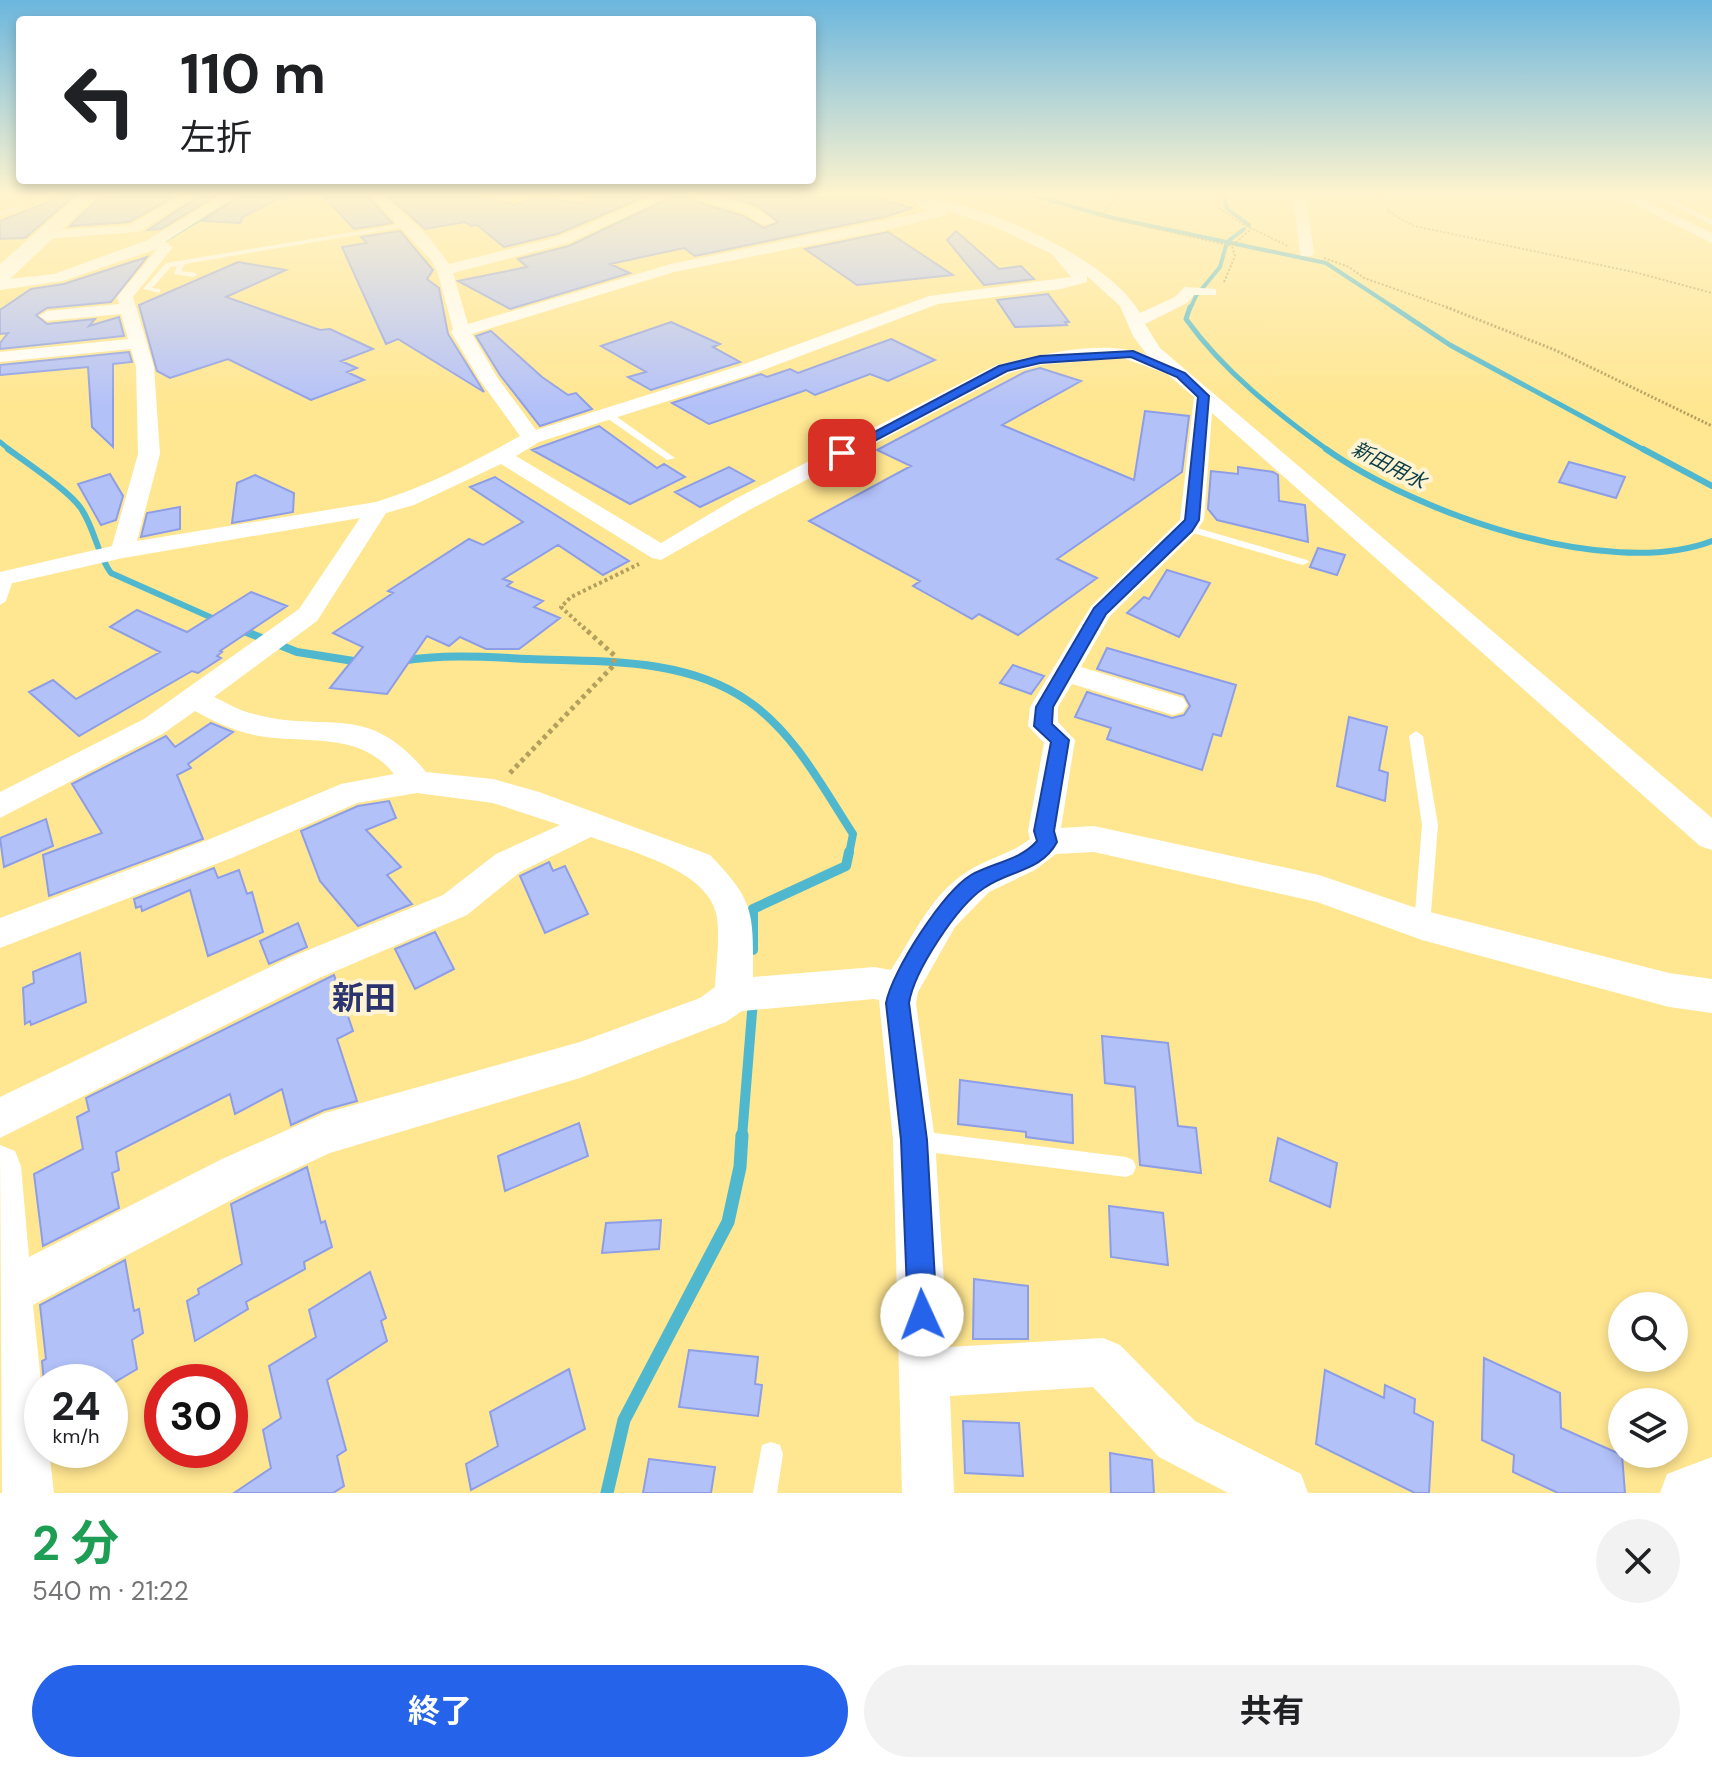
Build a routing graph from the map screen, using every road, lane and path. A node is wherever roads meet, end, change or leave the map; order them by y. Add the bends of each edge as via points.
1 (93, 266) edge
2 (151, 266) edge
3 (168, 266) edge
4 (181, 266) edge
5 (441, 266) edge
6 (462, 266) edge
7 (688, 266) edge
8 (1070, 266) edge
9 (1081, 266) edge
10 (1229, 266) edge
11 (1345, 266) edge
12 (1603, 266) edge
13 (445, 270) junction
14 (2, 274) edge
15 (193, 275) dead end
16 (1216, 289) joint
17 (157, 291) dead end
18 (1712, 293) edge
19 (129, 308) junction
20 (47, 316) dead end
21 (1137, 321) junction
22 (460, 332) junction
23 (139, 343) junction
24 (0, 357) edge
25 (1181, 375) junction
26 (1204, 396) junction
27 (607, 414) junction
28 (1712, 426) edge
29 (532, 438) junction
30 (502, 456) junction
31 (670, 458) dead end
32 (378, 508) junction
33 (1187, 528) junction
34 (661, 553) junction
35 (109, 554) junction
36 (1303, 562) dead end
37 (3, 586) edge
38 (1065, 672) junction
39 (193, 698) junction
40 (1173, 705) dead end
41 (1416, 736) dead end
42 (417, 782) junction
43 (493, 791) junction
44 (0, 806) edge
45 (587, 821) junction
46 (1712, 837) edge
47 (1047, 842) junction
48 (1422, 925) junction
49 (0, 933) edge
50 (900, 988) junction
51 (746, 994) junction
52 (1712, 996) edge
53 (0, 1118) edge
54 (914, 1140) junction
55 (0, 1166) edge
56 (1126, 1167) dead end
57 (10, 1292) junction
58 (6, 1358) edge
59 (925, 1373) junction
60 (771, 1454) dead end
61 (1712, 1483) edge
62 (28, 1493) edge
63 (765, 1493) edge
64 (928, 1493) edge
65 (1282, 1493) edge
66 (1686, 1493) edge

1 - 14 street via 57,278
2 - 19 street via 125,297
3 - 17 lane via 147,289
4 - 15 lane via 177,272
5 - 13 street
6 - 13 street
7 - 22 street
8 - 27 street via 1081,279 935,299 746,370
9 - 21 street via 1099,276
10 - 16 path
11 - 28 path via 1364,278 1580,362
12 - 18 path
13 - 22 street
16 - 21 street via 1190,290
19 - 20 street
19 - 23 street
21 - 25 street via 1149,345
22 - 29 street via 487,379
23 - 24 street
23 - 35 street via 149,454
25 - 26 street
25 - 34 street via 1125,352 1003,369 743,504
26 - 33 street
26 - 46 street
27 - 29 street
27 - 31 lane
29 - 30 street
30 - 32 street
30 - 34 street
32 - 35 street
32 - 39 street via 308,615
33 - 36 lane
33 - 38 street via 1100,612
34 - 43 path via 571,597 561,607 615,656 613,666
35 - 37 street
38 - 40 street
38 - 47 street via 1044,707 1043,726 1060,740 1044,831
39 - 42 street via 261,726 354,733 401,758
39 - 44 street via 98,758
41 - 48 lane via 1430,825
42 - 43 street
42 - 49 street via 352,792
43 - 45 street
45 - 51 street via 698,864 718,885 735,914
45 - 53 street via 575,832 508,863 455,905 304,968
47 - 48 street via 1109,842 1319,889
47 - 50 street via 1037,855 976,882 943,917
48 - 52 street via 1669,990
50 - 51 street via 874,983
50 - 54 street via 897,1003
51 - 57 street via 580,1060 325,1134
54 - 56 lane
54 - 59 street
55 - 57 street
57 - 58 street
58 - 62 street
59 - 64 street
59 - 65 street via 1103,1362 1177,1439
60 - 63 lane
61 - 66 street

